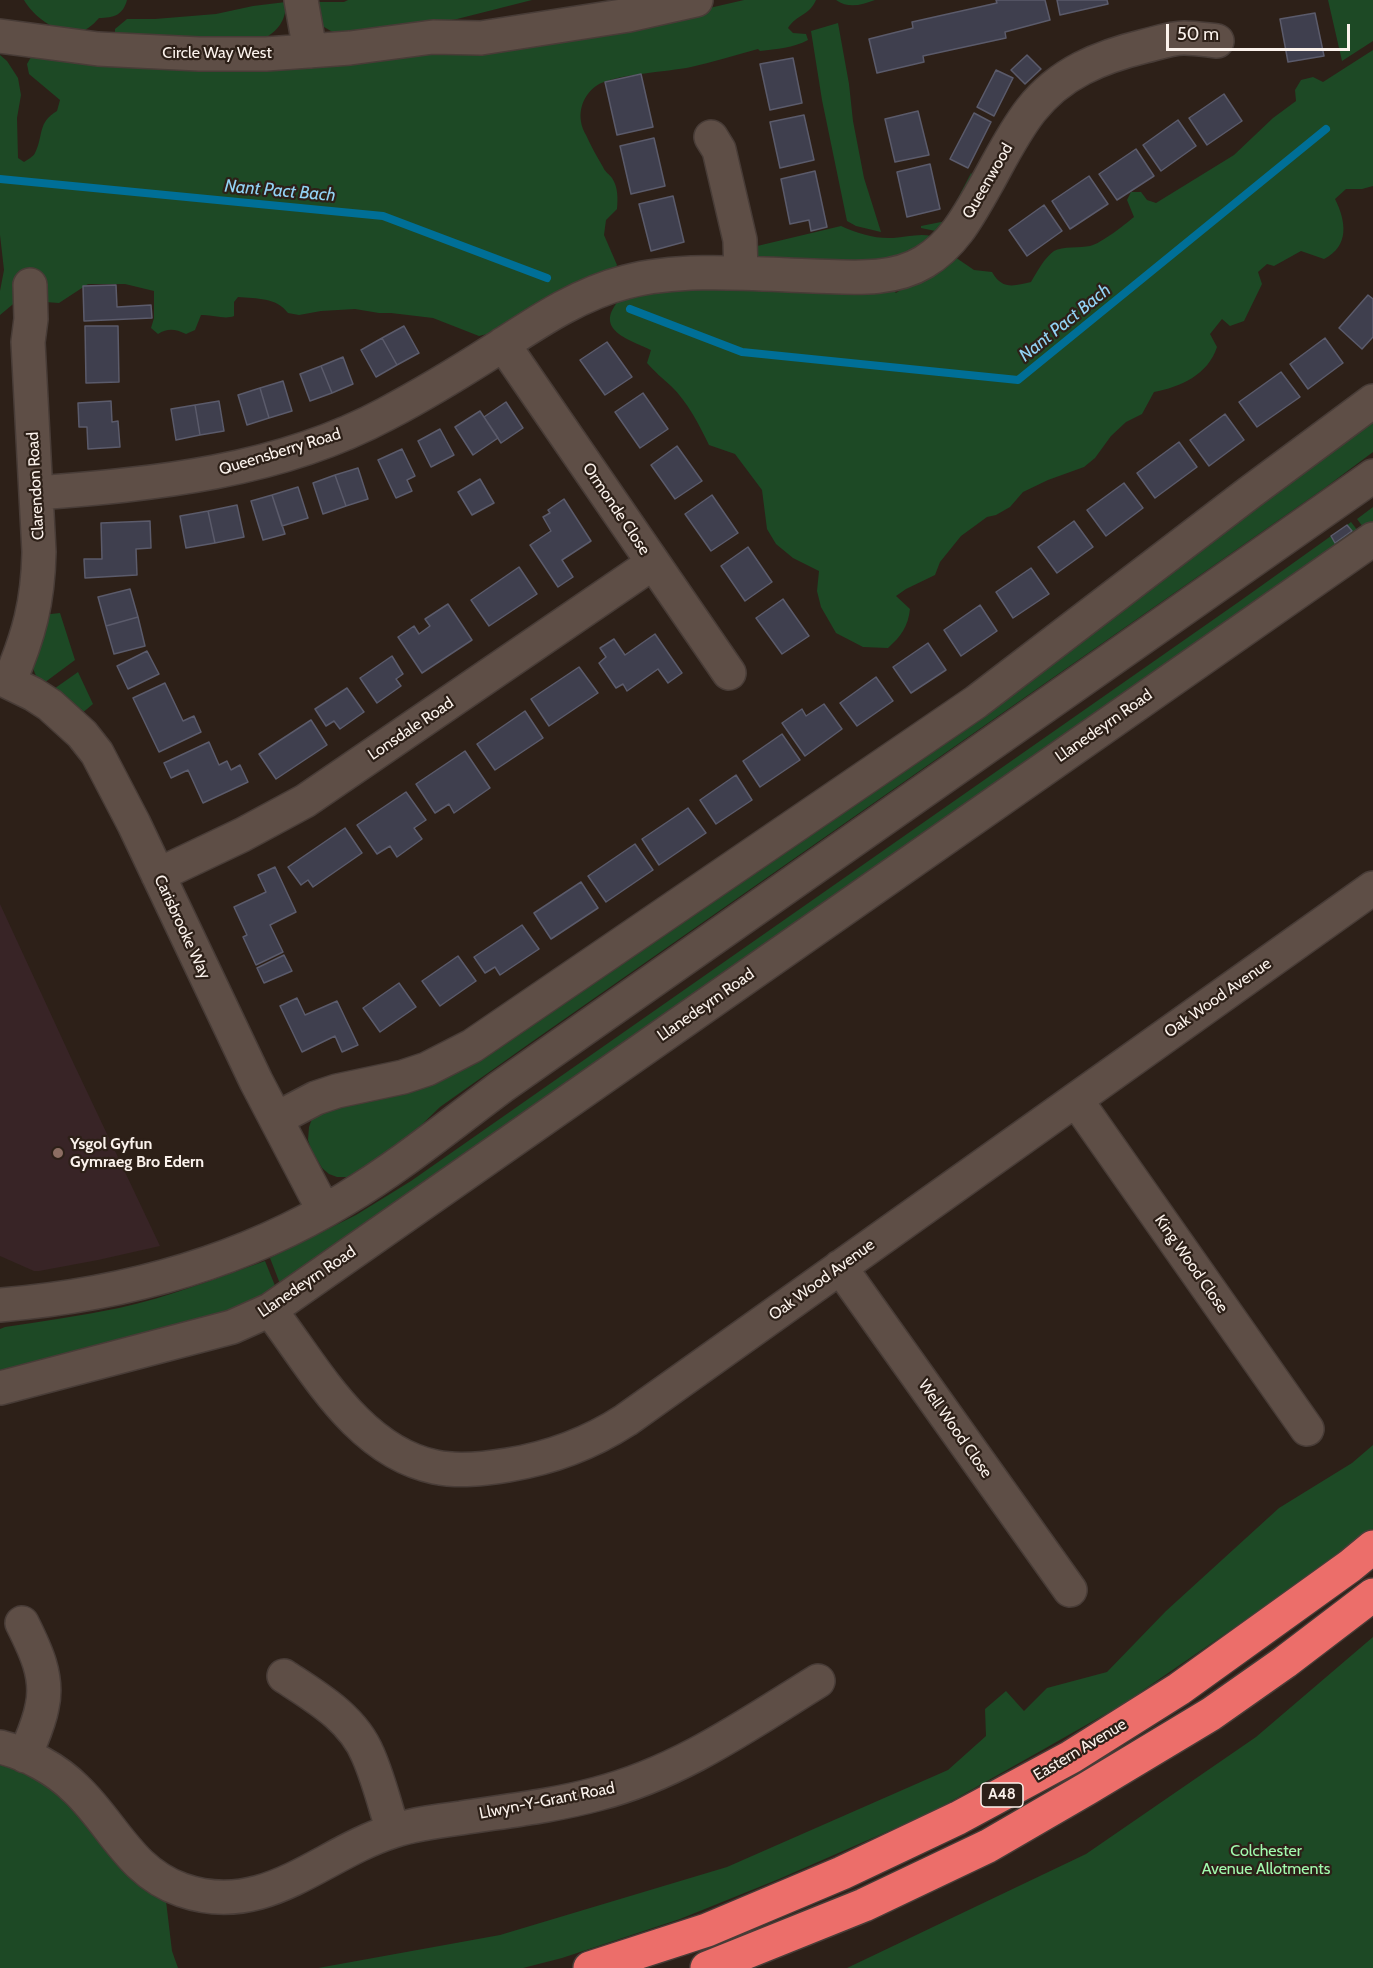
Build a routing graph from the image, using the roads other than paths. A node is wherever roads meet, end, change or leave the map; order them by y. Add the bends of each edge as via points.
1 (301, 0) edge
2 (573, 0) edge
3 (696, 0) edge
4 (0, 36) edge
5 (433, 37) junction
6 (1218, 41) dead end
7 (310, 51) junction
8 (711, 137) dead end
9 (741, 273) junction
10 (30, 285) dead end
11 (14, 343) edge
12 (503, 344) junction
13 (1373, 401) edge
14 (1373, 476) edge
15 (36, 493) junction
16 (1373, 539) edge
17 (653, 563) junction
18 (729, 673) dead end
19 (4, 680) edge
20 (158, 875) junction
21 (1373, 888) edge
22 (1076, 1100) junction
23 (276, 1119) junction
24 (324, 1211) junction
25 (840, 1267) junction
26 (0, 1287) edge
27 (32, 1302) junction
28 (0, 1305) edge
29 (270, 1310) junction
30 (0, 1388) edge
31 (1307, 1429) dead end
32 (1373, 1547) edge
33 (1070, 1590) dead end
34 (1373, 1595) edge
35 (22, 1623) dead end
36 (284, 1676) dead end
37 (818, 1680) dead end
38 (13, 1752) edge
39 (393, 1831) junction
40 (590, 1968) edge
41 (707, 1968) edge

1 - 7 street
2 - 5 street, Circle Way West via 475,22
3 - 5 street, Circle Way West via 629,15 481,38
4 - 7 street, Circle Way West via 147,52
5 - 7 street, Circle Way West
6 - 9 street, Queenwood via 1183,38 1115,53 1090,63 1049,90 1022,122 949,244 923,263 889,275 867,277
8 - 9 street via 719,150 740,240
9 - 12 street, Queenwood via 627,281 574,302
10 - 11 street, Clarendon Road via 31,319
11 - 15 street, Clarendon Road
12 - 15 street, Queensberry Road via 383,416 313,446 183,478
12 - 17 street, Ormonde Close
13 - 23 street via 976,702 472,1046 427,1069 337,1091
14 - 24 street
15 - 19 street, Clarendon Road via 36,598 27,635
16 - 29 street, Llanedeyrn Road
17 - 18 street, Ormonde Close
17 - 20 street, Lonsdale Road via 305,801
19 - 20 street, Carisbrooke Way via 50,705 82,734 119,792
20 - 23 street, Carisbrooke Way
21 - 22 street, Oak Wood Avenue
22 - 25 street, Oak Wood Avenue
22 - 31 street, King Wood Close
23 - 24 street, Carisbrooke Way
24 - 27 street via 260,1243 178,1273 101,1292
25 - 29 street, Oak Wood Avenue via 603,1435 552,1456 477,1469 434,1467 382,1443 336,1399
25 - 33 street, Well Wood Close
26 - 27 street
27 - 28 street
29 - 30 street, Llanedeyrn Road via 232,1327
32 - 40 highway, Eastern Avenue / A48 via 1179,1689 1061,1763 842,1873 707,1930
34 - 41 highway, A48 via 1211,1714 988,1846 864,1905
35 - 38 street, Llwyn-Y-Grant Road via 40,1662 45,1694 42,1708
36 - 39 street via 330,1706 351,1727 368,1754
37 - 39 street, Llwyn-Y-Grant Road via 712,1747 651,1777 597,1794
38 - 39 street, Llwyn-Y-Grant Road via 51,1770 76,1789 145,1869 182,1890 244,1897 269,1891

